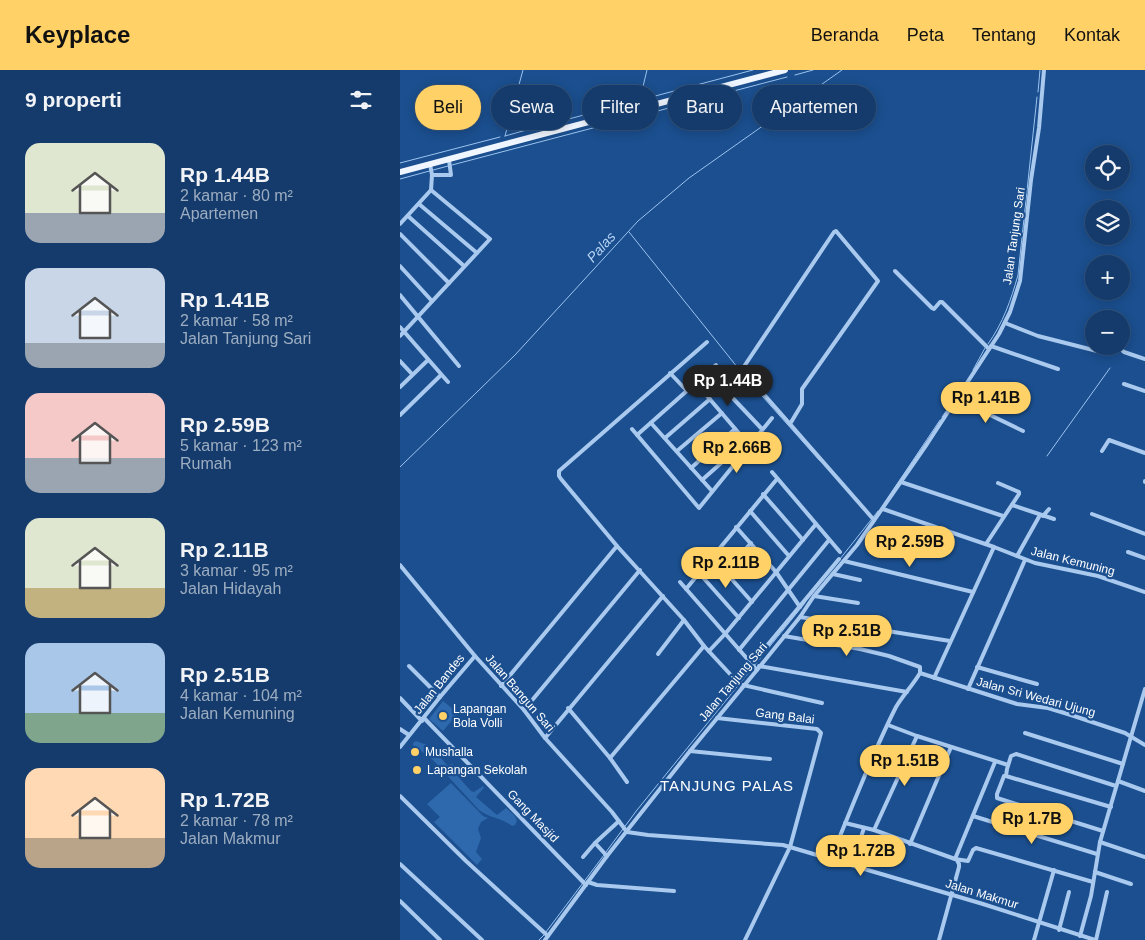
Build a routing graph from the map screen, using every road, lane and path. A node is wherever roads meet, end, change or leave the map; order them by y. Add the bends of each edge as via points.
1 (783, 70) edge
2 (1044, 70) edge
3 (449, 160) junction
4 (430, 164) junction
5 (400, 172) edge
6 (432, 175) junction
7 (431, 190) junction
8 (419, 204) junction
9 (408, 216) junction
10 (400, 224) edge
11 (400, 234) edge
12 (477, 253) junction
13 (400, 266) edge
14 (464, 266) junction
15 (895, 271) dead end
16 (449, 283) junction
17 (400, 295) edge
18 (432, 301) junction
19 (419, 316) junction
20 (1004, 323) junction
21 (400, 327) edge
22 (402, 334) edge
23 (707, 342) dead end
24 (990, 348) junction
25 (1085, 348) edge
26 (1130, 354) edge
27 (1145, 359) edge
28 (428, 360) junction
29 (400, 361) edge
30 (716, 365) dead end
31 (459, 366) dead end
32 (1058, 369) dead end
33 (708, 372) junction
34 (670, 373) junction
35 (412, 374) junction
36 (442, 375) junction
37 (448, 382) dead end
38 (696, 383) junction
39 (1124, 384) dead end
40 (400, 387) edge
41 (687, 391) junction
42 (1145, 391) edge
43 (710, 399) junction
44 (957, 399) junction
45 (722, 413) junction
46 (400, 415) edge
47 (772, 418) dead end
48 (651, 422) junction
49 (790, 424) junction
50 (632, 429) dead end
51 (735, 429) junction
52 (762, 429) junction
53 (1023, 431) dead end
54 (637, 435) junction
55 (665, 438) junction
56 (748, 443) junction
57 (1102, 451) dead end
58 (677, 452) junction
59 (1145, 452) edge
60 (691, 468) junction
61 (772, 472) dead end
62 (777, 479) junction
63 (702, 480) junction
64 (901, 482) junction
65 (998, 483) dead end
66 (712, 491) junction
67 (763, 494) junction
68 (1012, 505) junction
69 (1049, 508) dead end
70 (883, 509) junction
71 (750, 511) junction
72 (1092, 514) dead end
73 (1042, 515) junction
74 (1003, 516) junction
75 (873, 518) junction
76 (1054, 519) dead end
77 (816, 524) junction
78 (736, 527) junction
79 (1145, 534) edge
80 (803, 540) junction
81 (829, 540) junction
82 (751, 544) junction
83 (986, 544) junction
84 (617, 546) junction
85 (994, 547) junction
86 (840, 552) dead end
87 (1128, 552) dead end
88 (789, 556) junction
89 (1017, 556) junction
90 (712, 557) junction
91 (1145, 558) edge
92 (841, 560) junction
93 (1025, 560) junction
94 (400, 565) edge
95 (640, 570) junction
96 (833, 571) junction
97 (726, 572) junction
98 (776, 572) junction
99 (699, 573) junction
100 (860, 580) dead end
101 (680, 582) dead end
102 (686, 589) junction
103 (788, 590) junction
104 (973, 592) junction
105 (1145, 592) edge
106 (663, 596) junction
107 (814, 596) junction
108 (752, 602) junction
109 (858, 603) dead end
110 (802, 609) junction
111 (800, 617) junction
112 (738, 618) junction
113 (684, 620) junction
114 (725, 634) junction
115 (784, 636) junction
116 (950, 641) junction
117 (704, 646) junction
118 (739, 650) junction
119 (709, 651) junction
120 (658, 654) dead end
121 (475, 656) junction
122 (409, 666) dead end
123 (755, 667) junction
124 (977, 667) junction
125 (920, 673) junction
126 (934, 678) junction
127 (1037, 684) dead end
128 (501, 686) junction
129 (742, 686) junction
130 (968, 689) junction
131 (1145, 689) edge
132 (907, 692) junction
133 (440, 697) junction
134 (400, 698) edge
135 (1144, 698) edge
136 (822, 703) dead end
137 (568, 708) junction
138 (524, 710) junction
139 (717, 718) junction
140 (423, 720) junction
141 (888, 724) junction
142 (400, 729) edge
143 (1025, 733) dead end
144 (409, 735) junction
145 (917, 736) junction
146 (1131, 737) junction
147 (545, 738) junction
148 (1145, 745) edge
149 (951, 747) junction
150 (400, 748) edge
151 (690, 750) junction
152 (610, 758) junction
153 (770, 760) dead end
154 (995, 762) junction
155 (1123, 764) junction
156 (1008, 765) junction
157 (1006, 776) junction
158 (1118, 781) junction
159 (627, 782) dead end
160 (1116, 786) junction
161 (1145, 791) edge
162 (400, 796) edge
163 (1110, 807) junction
164 (973, 816) junction
165 (619, 821) junction
166 (845, 823) junction
167 (864, 828) junction
168 (625, 830) junction
169 (874, 830) junction
170 (1103, 831) junction
171 (1100, 842) junction
172 (595, 843) junction
173 (910, 844) junction
174 (790, 847) junction
175 (1097, 854) junction
176 (605, 855) junction
177 (582, 857) dead end
178 (1145, 857) edge
179 (831, 858) junction
180 (955, 859) junction
181 (400, 864) edge
182 (852, 865) junction
183 (1054, 870) junction
184 (1095, 872) junction
185 (1094, 882) junction
186 (587, 884) junction
187 (1131, 884) dead end
188 (674, 891) dead end
189 (1069, 892) dead end
190 (1107, 892) dead end
191 (951, 895) junction
192 (400, 901) edge
193 (1039, 923) junction
194 (1060, 930) junction
195 (1080, 936) junction
196 (546, 937) edge
197 (440, 940) edge
198 (482, 940) edge
199 (552, 940) edge
200 (744, 940) edge
201 (939, 940) edge
202 (1034, 940) edge
203 (1095, 940) edge

1 - 3 main road
2 - 20 street, Jalan Tanjung Sari via 1020,280
3 - 4 main road
3 - 6 street via 451,175
4 - 5 main road
4 - 6 street
6 - 7 street
7 - 8 street
7 - 12 street via 490,240
8 - 9 street
8 - 12 street
9 - 10 street
9 - 14 street
11 - 16 street
12 - 14 street
13 - 18 street
14 - 16 street
15 - 24 street via 932,308 942,302
16 - 18 street
17 - 19 street
18 - 19 street
19 - 22 street
19 - 31 street
20 - 24 street, Jalan Tanjung Sari
20 - 25 street
21 - 22 street
22 - 28 street
23 - 34 street
24 - 32 street
24 - 44 street, Jalan Tanjung Sari
26 - 27 street
28 - 35 street
28 - 36 street
29 - 35 street
30 - 33 street
33 - 38 street
33 - 52 street
34 - 41 street
34 - 84 street via 559,470 561,480
35 - 40 street
36 - 37 street
36 - 46 street
38 - 41 street
38 - 43 street
39 - 42 street
41 - 48 street
43 - 45 street
43 - 55 street
44 - 53 street
44 - 64 street, Jalan Tanjung Sari
45 - 51 street
45 - 58 street
47 - 52 street
48 - 54 street
48 - 55 street
49 - 49 street via 743,368 836,231 878,281 802,390 802,404
49 - 75 street
50 - 54 street
51 - 56 street
51 - 60 street
52 - 56 street
54 - 66 street via 699,508
55 - 58 street
56 - 63 street
56 - 66 street
57 - 59 street via 1112,440
58 - 60 street
60 - 63 street
61 - 62 street
62 - 67 street
62 - 77 street
63 - 66 street
64 - 70 street, Jalan Tanjung Sari
64 - 74 street
65 - 68 street via 1019,492
67 - 71 street
67 - 80 street
68 - 73 street
68 - 74 street
69 - 73 street
70 - 75 street, Jalan Tanjung Sari
70 - 83 street, Jalan Kemuning
71 - 78 street
71 - 88 street
72 - 79 street
73 - 76 street
73 - 89 street
74 - 83 street
75 - 92 street, Jalan Tanjung Sari
77 - 80 street
77 - 81 street
78 - 82 street
78 - 90 street
80 - 88 street
81 - 86 street
81 - 103 street
82 - 97 street
82 - 98 street
83 - 85 street, Jalan Kemuning
84 - 95 street
84 - 128 street
85 - 89 street, Jalan Kemuning
85 - 104 street
87 - 91 street
88 - 98 street
89 - 93 street, Jalan Kemuning
90 - 97 street
90 - 99 street
92 - 96 street, Jalan Tanjung Sari
92 - 104 street
93 - 105 street, Jalan Kemuning via 1098,576
93 - 124 street
94 - 121 street, Jalan Bangun Sari
95 - 106 street
95 - 138 street
96 - 100 street
96 - 107 street, Jalan Tanjung Sari
96 - 110 street
97 - 108 street
98 - 103 street
98 - 108 street
99 - 102 street
99 - 112 street
101 - 102 street
102 - 114 street
103 - 110 street
103 - 118 street
104 - 116 street
106 - 113 street
106 - 137 street
107 - 109 street
107 - 110 street, Jalan Tanjung Sari
108 - 112 street
110 - 111 street, Jalan Tanjung Sari
110 - 123 street
111 - 115 street, Jalan Tanjung Sari
111 - 116 street
112 - 114 street
113 - 117 street
113 - 120 street
114 - 118 street
114 - 119 street
115 - 123 street, Jalan Tanjung Sari
115 - 125 street via 889,656 920,667
116 - 126 street
117 - 119 street
117 - 152 street
118 - 123 street
119 - 129 street
121 - 128 street, Jalan Bangun Sari
121 - 133 street, Jalan Bandes
122 - 133 street
123 - 129 street, Jalan Tanjung Sari
123 - 132 street
124 - 127 street
124 - 130 street
125 - 126 street, Jalan Sri Wedari Ujung
125 - 132 street
126 - 130 street, Jalan Sri Wedari Ujung
128 - 138 street, Jalan Bangun Sari
129 - 136 street
129 - 139 street, Jalan Tanjung Sari
130 - 146 street, Jalan Sri Wedari Ujung via 1025,706 1048,708
131 - 135 street
132 - 141 street
133 - 140 street, Jalan Bandes
134 - 140 street, Gang Masjid
135 - 146 street
137 - 147 street
137 - 152 street
138 - 147 street, Jalan Bangun Sari
139 - 151 street, Jalan Tanjung Sari
139 - 174 street, Gang Balai via 821,731
140 - 144 street, Jalan Bandes
140 - 186 street, Gang Masjid
141 - 145 street
141 - 166 street
142 - 144 street
143 - 155 street
144 - 150 street, Jalan Bandes
145 - 149 street
145 - 169 street
146 - 148 street, Jalan Sri Wedari Ujung
146 - 155 street
147 - 165 street, Jalan Bangun Sari
149 - 154 street
149 - 173 street
151 - 153 street
151 - 168 street, Jalan Tanjung Sari
152 - 159 street
154 - 156 street
154 - 164 street
155 - 158 street
156 - 157 street
156 - 160 street via 1012,755 1018,754
157 - 163 street
157 - 170 street via 997,798
158 - 160 street
158 - 161 street
160 - 163 street
162 - 196 street
163 - 170 street
164 - 175 street
164 - 180 street
165 - 168 street, Jalan Bangun Sari
165 - 172 street
166 - 167 street
166 - 179 street
167 - 169 street
167 - 182 street
168 - 174 street, Jalan Makmur via 648,835 774,843
168 - 176 street, Jalan Tanjung Sari
169 - 173 street
170 - 171 street
171 - 175 street
171 - 178 street
172 - 176 street
172 - 177 street
173 - 180 street
174 - 179 street, Jalan Makmur
174 - 200 street
175 - 184 street
176 - 186 street, Jalan Tanjung Sari
179 - 182 street, Jalan Makmur
180 - 183 street via 968,862 976,848
180 - 191 street via 960,864
181 - 198 street
182 - 191 street, Jalan Makmur
183 - 185 street
183 - 193 street
184 - 185 street
184 - 187 street
185 - 195 street
186 - 188 street
186 - 196 street, Jalan Tanjung Sari
189 - 194 street
190 - 203 street
191 - 193 street, Jalan Makmur
191 - 201 street
192 - 197 street
193 - 194 street, Jalan Makmur
193 - 202 street
194 - 195 street, Jalan Makmur
195 - 203 street, Jalan Makmur
196 - 199 street

